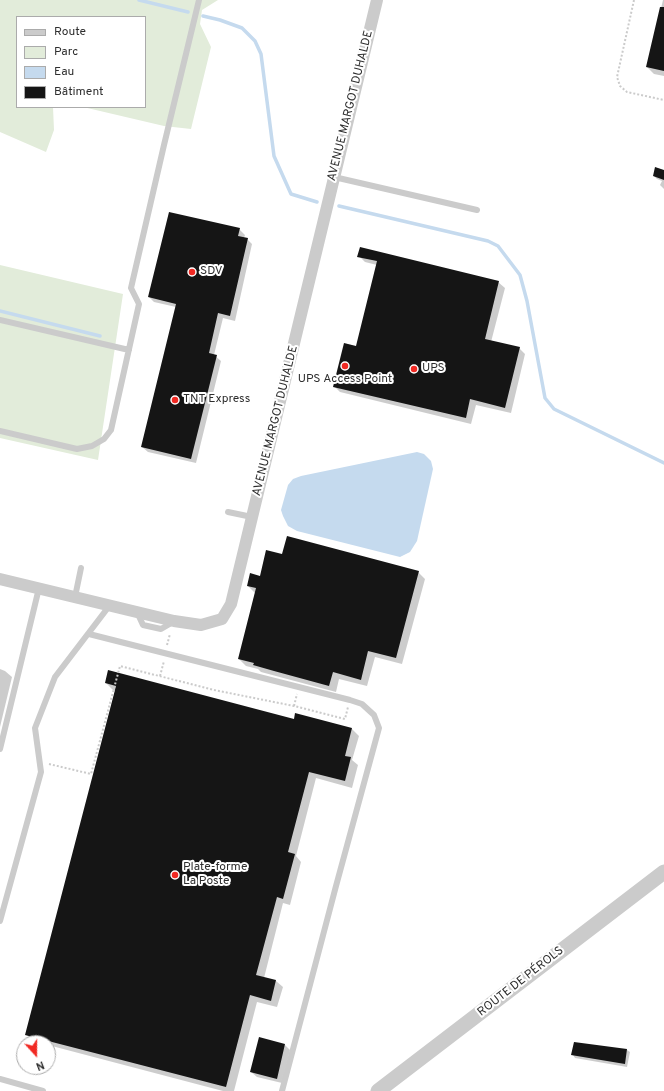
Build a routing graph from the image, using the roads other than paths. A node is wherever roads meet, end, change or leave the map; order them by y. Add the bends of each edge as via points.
1 (199, 0) edge
2 (377, 0) edge
3 (334, 177) junction
4 (477, 210) dead end
5 (0, 320) edge
6 (129, 350) junction
7 (0, 431) edge
8 (228, 512) dead end
9 (252, 517) junction
10 (81, 568) dead end
11 (0, 579) edge
12 (39, 588) junction
13 (75, 597) junction
14 (110, 605) junction
15 (89, 634) junction
16 (0, 748) edge
17 (664, 872) edge
18 (0, 921) edge
19 (0, 1079) edge
20 (43, 1091) edge
21 (282, 1091) edge
22 (378, 1091) edge

1 - 6 lane via 130,288 139,304
2 - 3 street, AVENUE MARGOT DUHALDE
3 - 4 lane
3 - 9 street, AVENUE MARGOT DUHALDE
5 - 6 lane
6 - 7 lane via 111,430 98,443 77,449
8 - 9 lane
9 - 14 street, AVENUE MARGOT DUHALDE via 231,604 222,618 201,625
10 - 13 lane
11 - 12 street, AVENUE MARGOT DUHALDE
12 - 13 street, AVENUE MARGOT DUHALDE
12 - 16 lane
13 - 14 street, AVENUE MARGOT DUHALDE
14 - 15 lane
15 - 18 lane via 55,677 35,728 41,772
15 - 21 lane via 350,700 362,704 374,715 379,728
17 - 22 street, ROUTE DE PÉROLS
19 - 20 lane

